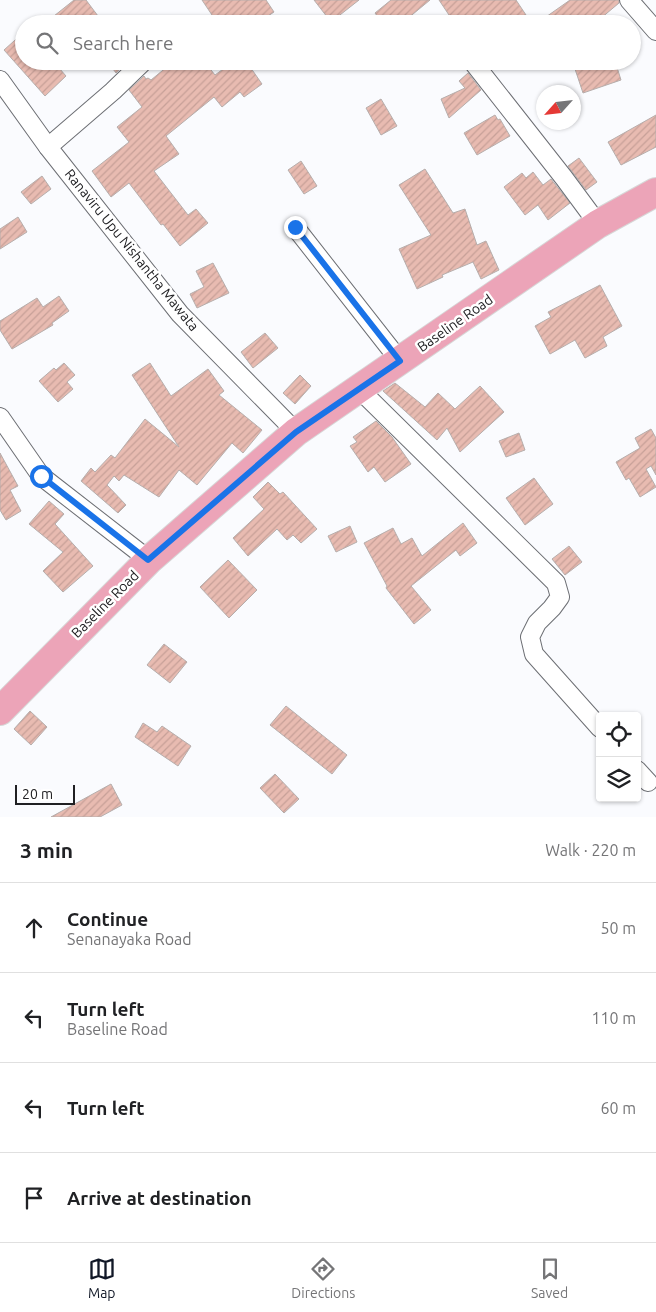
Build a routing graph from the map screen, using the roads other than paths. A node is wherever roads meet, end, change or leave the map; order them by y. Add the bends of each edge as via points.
1 (629, 0) edge
2 (656, 31) edge
3 (135, 70) edge
4 (479, 70) edge
5 (0, 80) edge
6 (48, 147) junction
7 (656, 192) edge
8 (598, 224) junction
9 (295, 227) dead end
10 (400, 361) junction
11 (359, 389) junction
12 (0, 416) edge
13 (296, 432) junction
14 (148, 560) junction
15 (0, 711) edge
16 (596, 724) edge

1 - 2 street
3 - 6 street
4 - 8 street
5 - 6 street, Ranaviru Upu Nishantha Mawata
6 - 13 street, Ranaviru Upu Nishantha Mawata via 180,314
7 - 8 main road, Baseline Road
8 - 10 main road, Baseline Road
9 - 10 street
10 - 11 main road, Baseline Road
11 - 13 main road, Baseline Road
11 - 16 street via 556,583 560,597 537,623 530,637 534,654
12 - 14 street via 41,476
13 - 14 main road, Baseline Road
14 - 15 main road, Baseline Road

